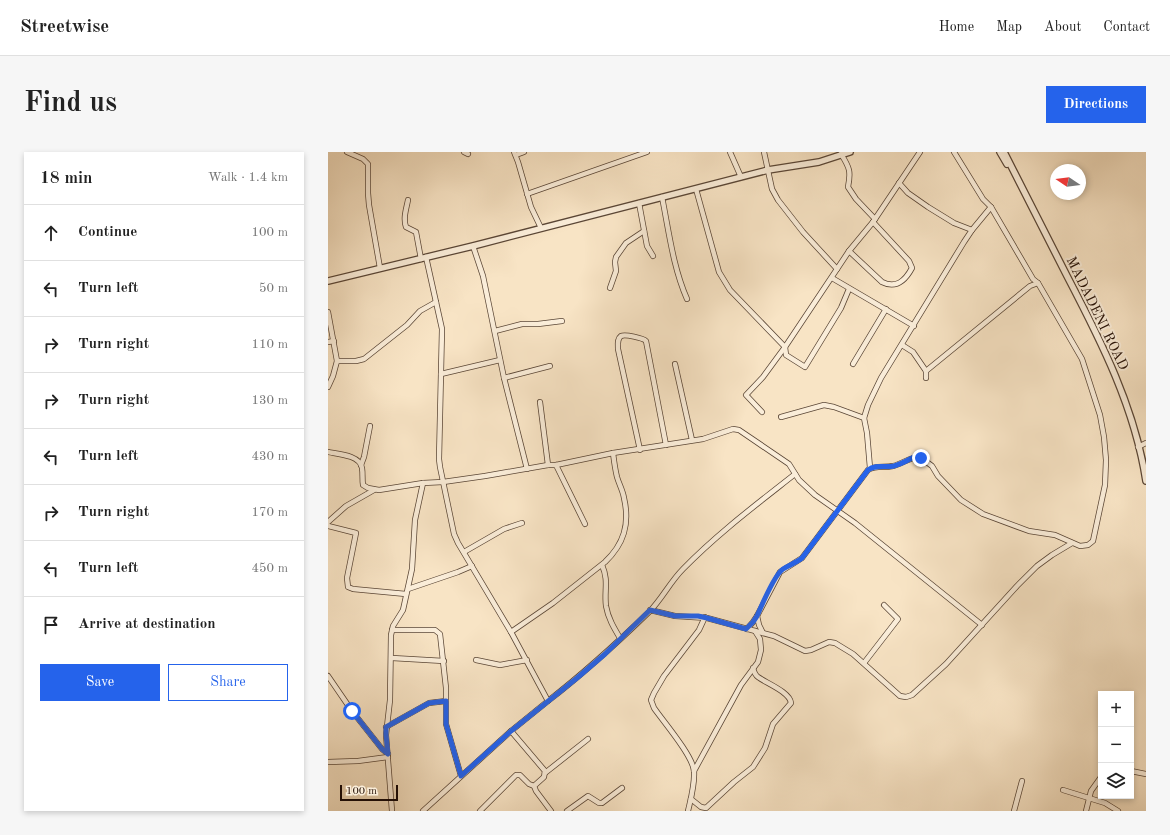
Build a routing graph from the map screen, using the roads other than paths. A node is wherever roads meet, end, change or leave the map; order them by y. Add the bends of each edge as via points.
1 (347, 152) edge
2 (524, 152) edge
3 (647, 152) edge
4 (730, 152) edge
5 (764, 152) edge
6 (850, 152) edge
7 (920, 152) edge
8 (954, 152) edge
9 (1000, 152) edge
10 (1004, 152) edge
11 (515, 153) edge
12 (841, 154) junction
13 (768, 170) junction
14 (741, 177) junction
15 (899, 183) junction
16 (1020, 184) junction
17 (696, 189) junction
18 (527, 194) junction
19 (662, 198) junction
20 (408, 200) dead end
21 (639, 203) junction
22 (991, 207) junction
23 (874, 220) junction
24 (541, 228) junction
25 (972, 230) junction
26 (644, 231) junction
27 (473, 246) junction
28 (849, 251) junction
29 (653, 256) dead end
30 (423, 258) junction
31 (380, 268) junction
32 (837, 269) junction
33 (832, 278) junction
34 (1033, 279) junction
35 (328, 281) edge
36 (1038, 283) junction
37 (1030, 286) junction
38 (610, 288) dead end
39 (850, 289) junction
40 (687, 299) dead end
41 (436, 302) junction
42 (886, 309) junction
43 (328, 312) edge
44 (562, 321) dead end
45 (914, 326) junction
46 (495, 330) junction
47 (334, 341) junction
48 (328, 342) edge
49 (902, 345) junction
50 (785, 347) junction
51 (500, 360) junction
52 (337, 361) junction
53 (675, 364) dead end
54 (853, 364) dead end
55 (550, 366) dead end
56 (926, 371) junction
57 (441, 374) junction
58 (504, 378) junction
59 (926, 378) dead end
60 (328, 387) edge
61 (540, 402) dead end
62 (762, 412) dead end
63 (781, 417) dead end
64 (864, 418) junction
65 (370, 426) dead end
66 (692, 440) junction
67 (1146, 443) edge
68 (666, 445) junction
69 (1138, 447) junction
70 (640, 450) junction
71 (328, 452) edge
72 (613, 453) junction
73 (361, 465) junction
74 (548, 465) junction
75 (556, 465) junction
76 (870, 468) junction
77 (527, 469) junction
78 (795, 474) junction
79 (1146, 481) edge
80 (443, 482) junction
81 (423, 483) junction
82 (374, 490) junction
83 (837, 510) junction
84 (328, 522) edge
85 (522, 523) dead end
86 (585, 524) dead end
87 (328, 526) edge
88 (1072, 543) junction
89 (464, 552) junction
90 (602, 565) junction
91 (472, 566) junction
92 (407, 592) junction
93 (884, 605) dead end
94 (650, 610) junction
95 (757, 616) junction
96 (705, 617) junction
97 (982, 625) junction
98 (746, 629) junction
99 (392, 630) junction
100 (755, 631) junction
101 (511, 632) junction
102 (763, 633) junction
103 (620, 638) junction
104 (392, 658) junction
105 (476, 660) dead end
106 (527, 660) junction
107 (444, 661) junction
108 (864, 663) junction
109 (753, 668) junction
110 (328, 676) edge
111 (446, 701) junction
112 (548, 701) junction
113 (386, 727) junction
114 (511, 731) junction
115 (588, 739) dead end
116 (388, 756) junction
117 (328, 762) edge
118 (694, 770) junction
119 (1134, 771) edge
120 (545, 773) junction
121 (1146, 774) edge
122 (461, 776) junction
123 (1022, 782) dead end
124 (1098, 782) edge
125 (534, 786) junction
126 (622, 788) dead end
127 (1063, 790) dead end
128 (1089, 797) junction
129 (691, 799) junction
130 (392, 811) edge
131 (423, 811) edge
132 (480, 811) edge
133 (551, 811) edge
134 (568, 811) edge
135 (688, 811) edge
136 (1014, 811) edge
137 (1086, 811) edge
138 (1118, 811) edge

1 - 31 street via 364,158 368,164 369,205
2 - 11 street
3 - 18 street
4 - 14 street
5 - 13 street
6 - 12 street
7 - 15 street
8 - 22 street via 983,199
9 - 16 street, MADADENI ROAD
10 - 16 street, MADADENI ROAD
11 - 18 street
12 - 13 street via 819,162
12 - 23 street via 850,170 848,187
13 - 14 street
13 - 32 street via 772,189 785,211
14 - 17 street
15 - 23 street
15 - 25 street via 928,207 954,223
16 - 69 street, MADADENI ROAD via 1118,381
17 - 19 street
17 - 50 street via 722,278 730,290
18 - 24 street via 530,207
19 - 21 street
19 - 40 street via 674,256
20 - 30 street via 404,218 406,228 416,232
21 - 24 street
21 - 26 street
22 - 25 street
22 - 34 street
23 - 28 street
23 - 28 street via 910,261 912,268 909,274 897,284 888,285
24 - 27 street
25 - 45 street
26 - 29 street via 647,246
26 - 38 street via 626,243 616,257 616,271
27 - 30 street
27 - 46 street via 483,276
28 - 32 street
30 - 31 street
30 - 41 street
31 - 35 street
32 - 33 street
33 - 39 street
33 - 50 street
34 - 36 street
34 - 37 street
36 - 37 street
36 - 88 street via 1082,359 1100,415 1104,437 1105,485 1093,541 1080,546
37 - 56 street
39 - 42 street
39 - 50 street via 805,367 786,355
41 - 52 street via 420,311 407,325 364,359
41 - 57 street via 442,329
42 - 45 street
42 - 54 street
43 - 47 street
44 - 46 street via 522,324
45 - 49 street
46 - 51 street
47 - 48 street
47 - 52 street
49 - 56 street via 914,352
49 - 64 street via 881,378
50 - 62 street via 746,395
51 - 57 street
51 - 58 street
52 - 60 street
53 - 66 street
55 - 58 street
56 - 59 street
57 - 80 street via 439,459
58 - 77 street
61 - 74 street
63 - 64 street via 824,405
64 - 76 street
65 - 73 street
66 - 68 street
66 - 78 street via 733,429 739,430 789,464
67 - 69 street
68 - 70 street
68 - 70 street via 646,341 643,338 622,336 618,348
69 - 79 street, MADADENI ROAD
70 - 72 street
71 - 73 street via 354,458
72 - 75 street
72 - 90 street via 617,478 624,496 626,528 610,558
73 - 82 street via 363,485
74 - 75 street
74 - 77 street
75 - 86 street
76 - 83 street
76 - 88 street via 893,466 913,457 920,457 932,466 953,493 983,514 1029,531 1055,534
77 - 80 street
78 - 83 street via 815,495
78 - 94 street via 683,569
80 - 81 street
80 - 89 street via 454,534
81 - 82 street
81 - 92 street via 415,520 412,569
82 - 84 street via 346,506
83 - 95 street via 802,558 783,568 778,574
83 - 97 street
85 - 89 street via 504,529
87 - 92 street via 356,533 347,578 348,587
88 - 97 street via 1037,566
89 - 91 street
90 - 101 street
90 - 103 street via 606,580 608,614
91 - 92 street
91 - 101 street
92 - 99 street via 403,610
93 - 108 street via 898,619
94 - 96 street via 675,616
94 - 103 street
95 - 98 street
95 - 102 street
96 - 98 street
96 - 118 street via 699,630 664,676 652,700 654,708 687,754
97 - 108 street via 946,664 909,697 900,696
98 - 100 street
99 - 104 street
99 - 107 street via 439,631
100 - 102 street
100 - 109 street via 762,650
101 - 106 street
102 - 108 street via 805,651 829,642 834,643
103 - 112 street via 605,654
104 - 107 street
104 - 113 street
105 - 106 street via 500,665
106 - 112 street
107 - 111 street
109 - 118 street
109 - 129 street via 758,676 790,698 791,703 773,724 765,748 753,767 706,808
110 - 116 street
111 - 113 street via 429,703
111 - 122 street via 446,724
112 - 114 street
113 - 116 street
114 - 120 street via 542,766
114 - 122 street
115 - 120 street
116 - 117 street
116 - 130 street
118 - 129 street
119 - 121 street
120 - 125 street
122 - 131 street
123 - 136 street
124 - 128 street
125 - 132 street via 516,775
125 - 133 street
126 - 134 street via 602,803 588,796
127 - 128 street
128 - 137 street
128 - 138 street
129 - 135 street

